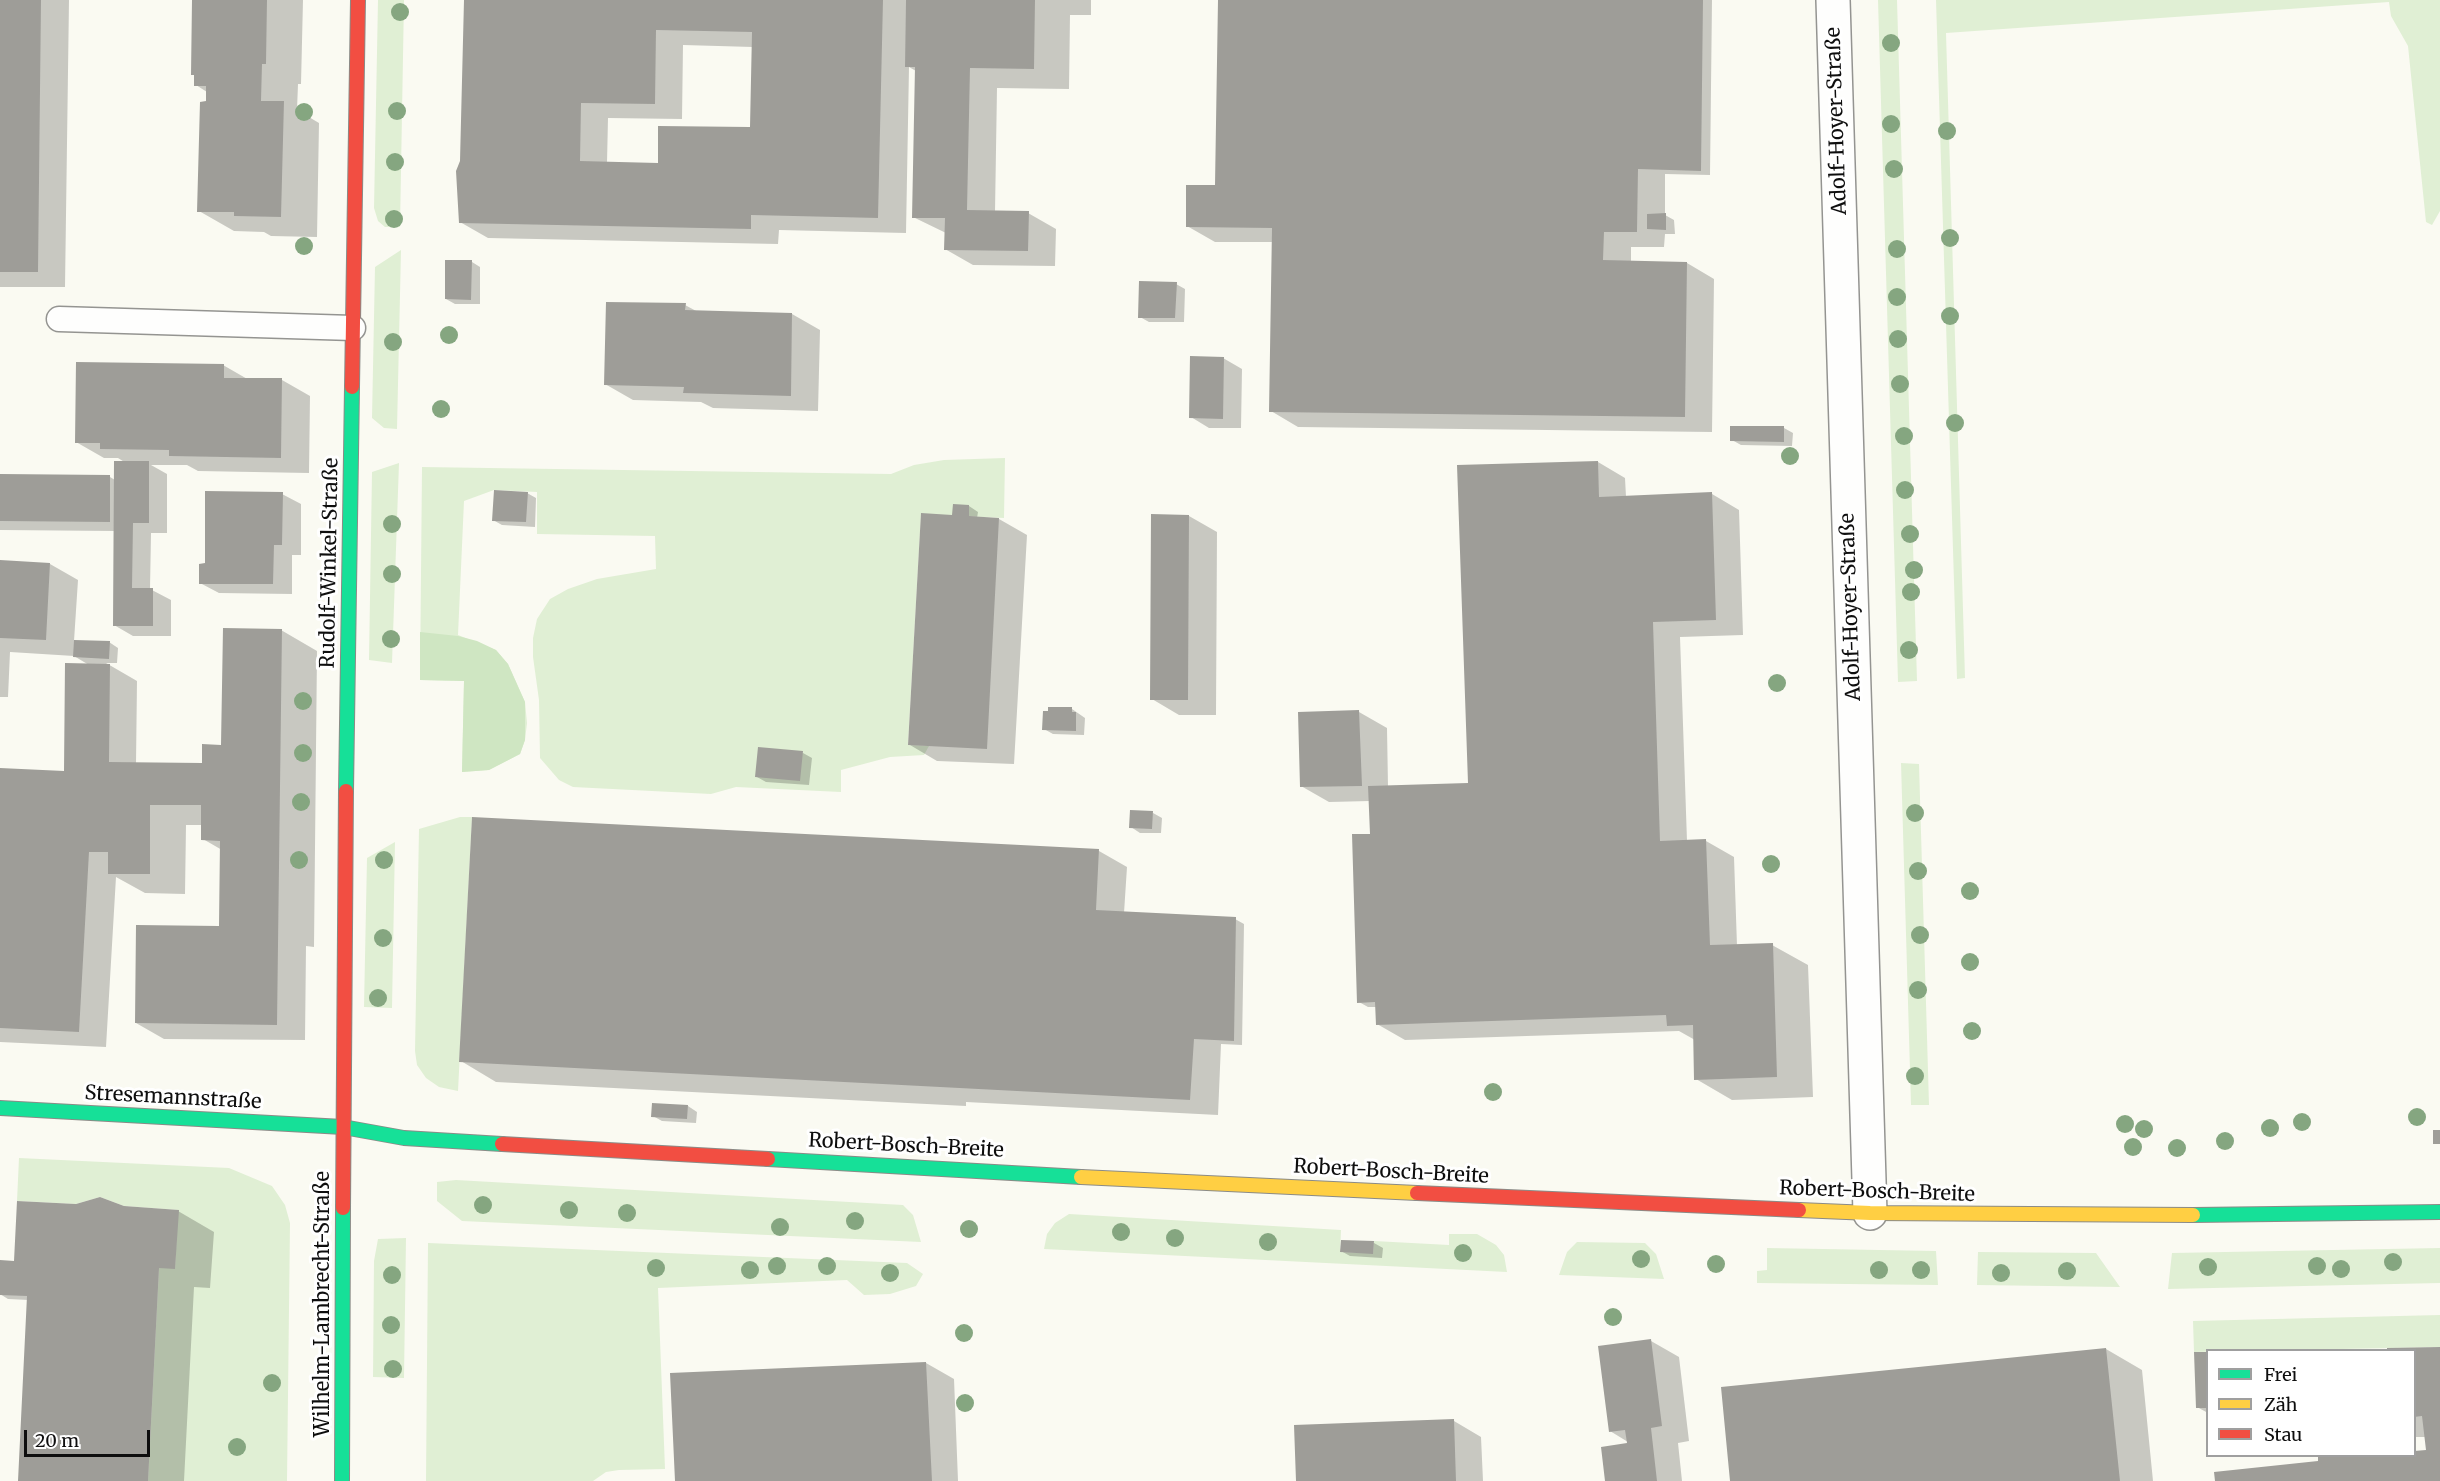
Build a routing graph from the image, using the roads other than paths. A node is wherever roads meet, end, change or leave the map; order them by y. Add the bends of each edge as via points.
1 (358, 0) edge
2 (1833, 0) edge
3 (59, 320) dead end
4 (353, 328) junction
5 (0, 1108) edge
6 (343, 1127) junction
7 (2440, 1212) edge
8 (1870, 1213) junction
9 (342, 1481) edge

1 - 4 street, Rudolf-Winkel-Straße
2 - 8 street, Adolf-Hoyer-Straße
3 - 4 lane
4 - 6 street, Rudolf-Winkel-Straße
5 - 6 street, Stresemannstraße
6 - 8 street, Robert-Bosch-Breite via 404,1138 1198,1183
6 - 9 street, Wilhelm-Lambrecht-Straße
7 - 8 street, Robert-Bosch-Breite via 2137,1216

